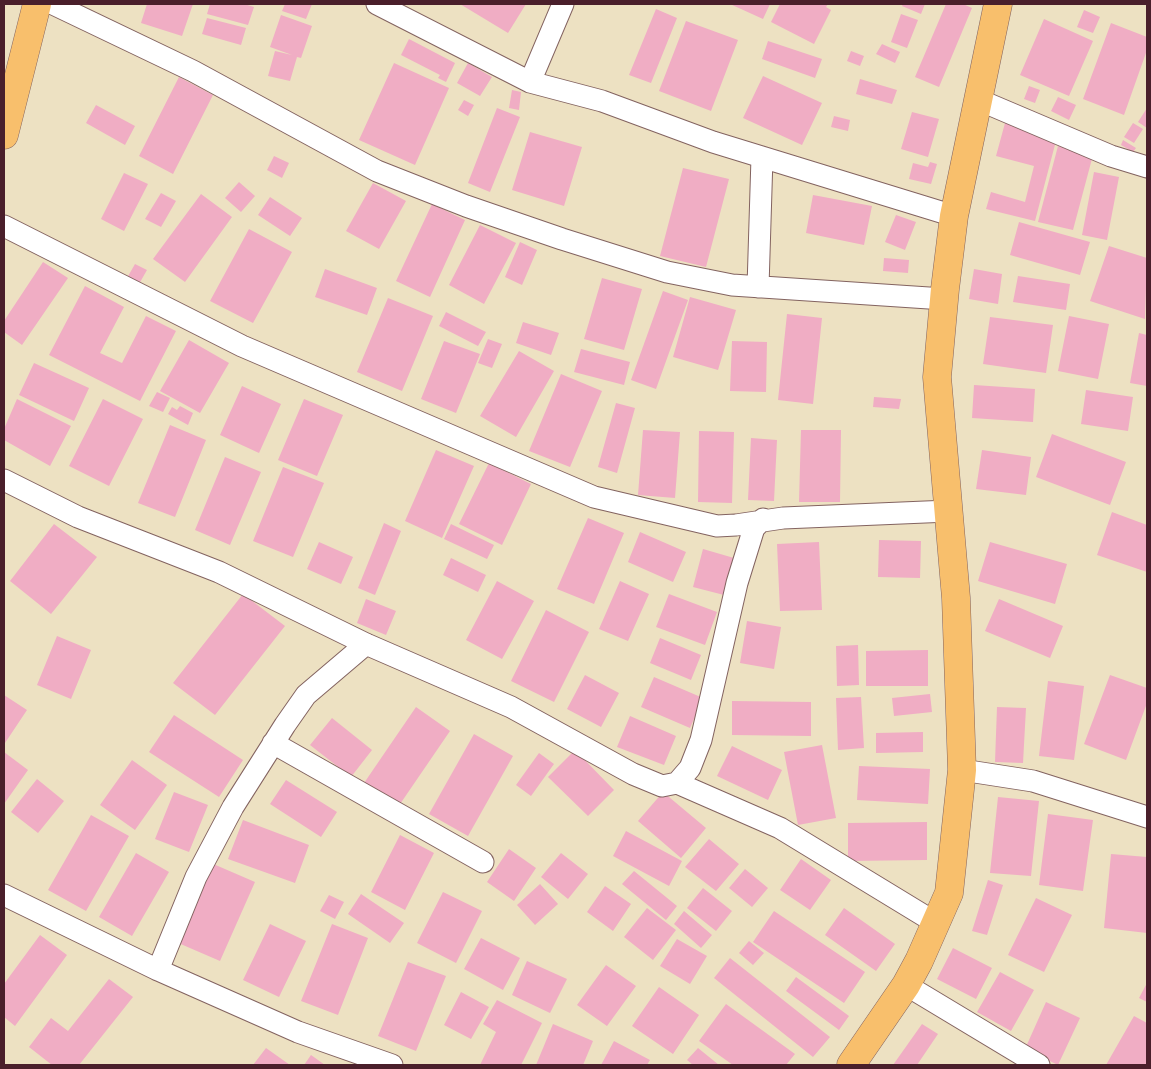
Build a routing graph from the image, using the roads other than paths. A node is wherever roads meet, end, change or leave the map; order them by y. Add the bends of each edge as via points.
1 (37, 4) edge
2 (53, 4) edge
3 (377, 4) edge
4 (563, 4) edge
5 (998, 4) edge
6 (530, 82) junction
7 (979, 100) junction
8 (4, 134) edge
9 (762, 157) junction
10 (1147, 167) edge
11 (954, 216) junction
12 (4, 226) edge
13 (758, 287) junction
14 (944, 299) junction
15 (4, 480) edge
16 (948, 511) junction
17 (763, 519) junction
18 (366, 644) junction
19 (273, 743) junction
20 (962, 770) junction
21 (677, 783) junction
22 (1147, 817) edge
23 (483, 862) dead end
24 (4, 894) edge
25 (936, 923) junction
26 (158, 970) junction
27 (906, 985) junction
28 (392, 1065) edge
29 (851, 1065) edge
30 (1039, 1065) edge

1 - 8 main road
2 - 13 street via 193,71 376,171 412,186 667,272
3 - 6 street
4 - 6 street
5 - 7 main road
6 - 9 street via 602,101
7 - 10 street via 1111,156
7 - 11 main road
9 - 11 street
9 - 13 street
11 - 14 main road
12 - 17 street via 242,346 594,497 717,526
13 - 14 street
14 - 16 main road via 937,377
15 - 18 street via 78,517 219,572
16 - 17 street
16 - 20 main road via 956,598
17 - 21 street via 754,528 737,583 702,740 690,768
18 - 19 street via 306,694
18 - 21 street via 511,707 633,774 662,786
19 - 23 street
19 - 26 street via 233,806 196,876
20 - 22 street via 1033,781
20 - 25 main road via 949,893
21 - 25 street via 780,828
24 - 26 street
25 - 27 main road
26 - 28 street via 298,1032
27 - 29 main road
27 - 30 street

